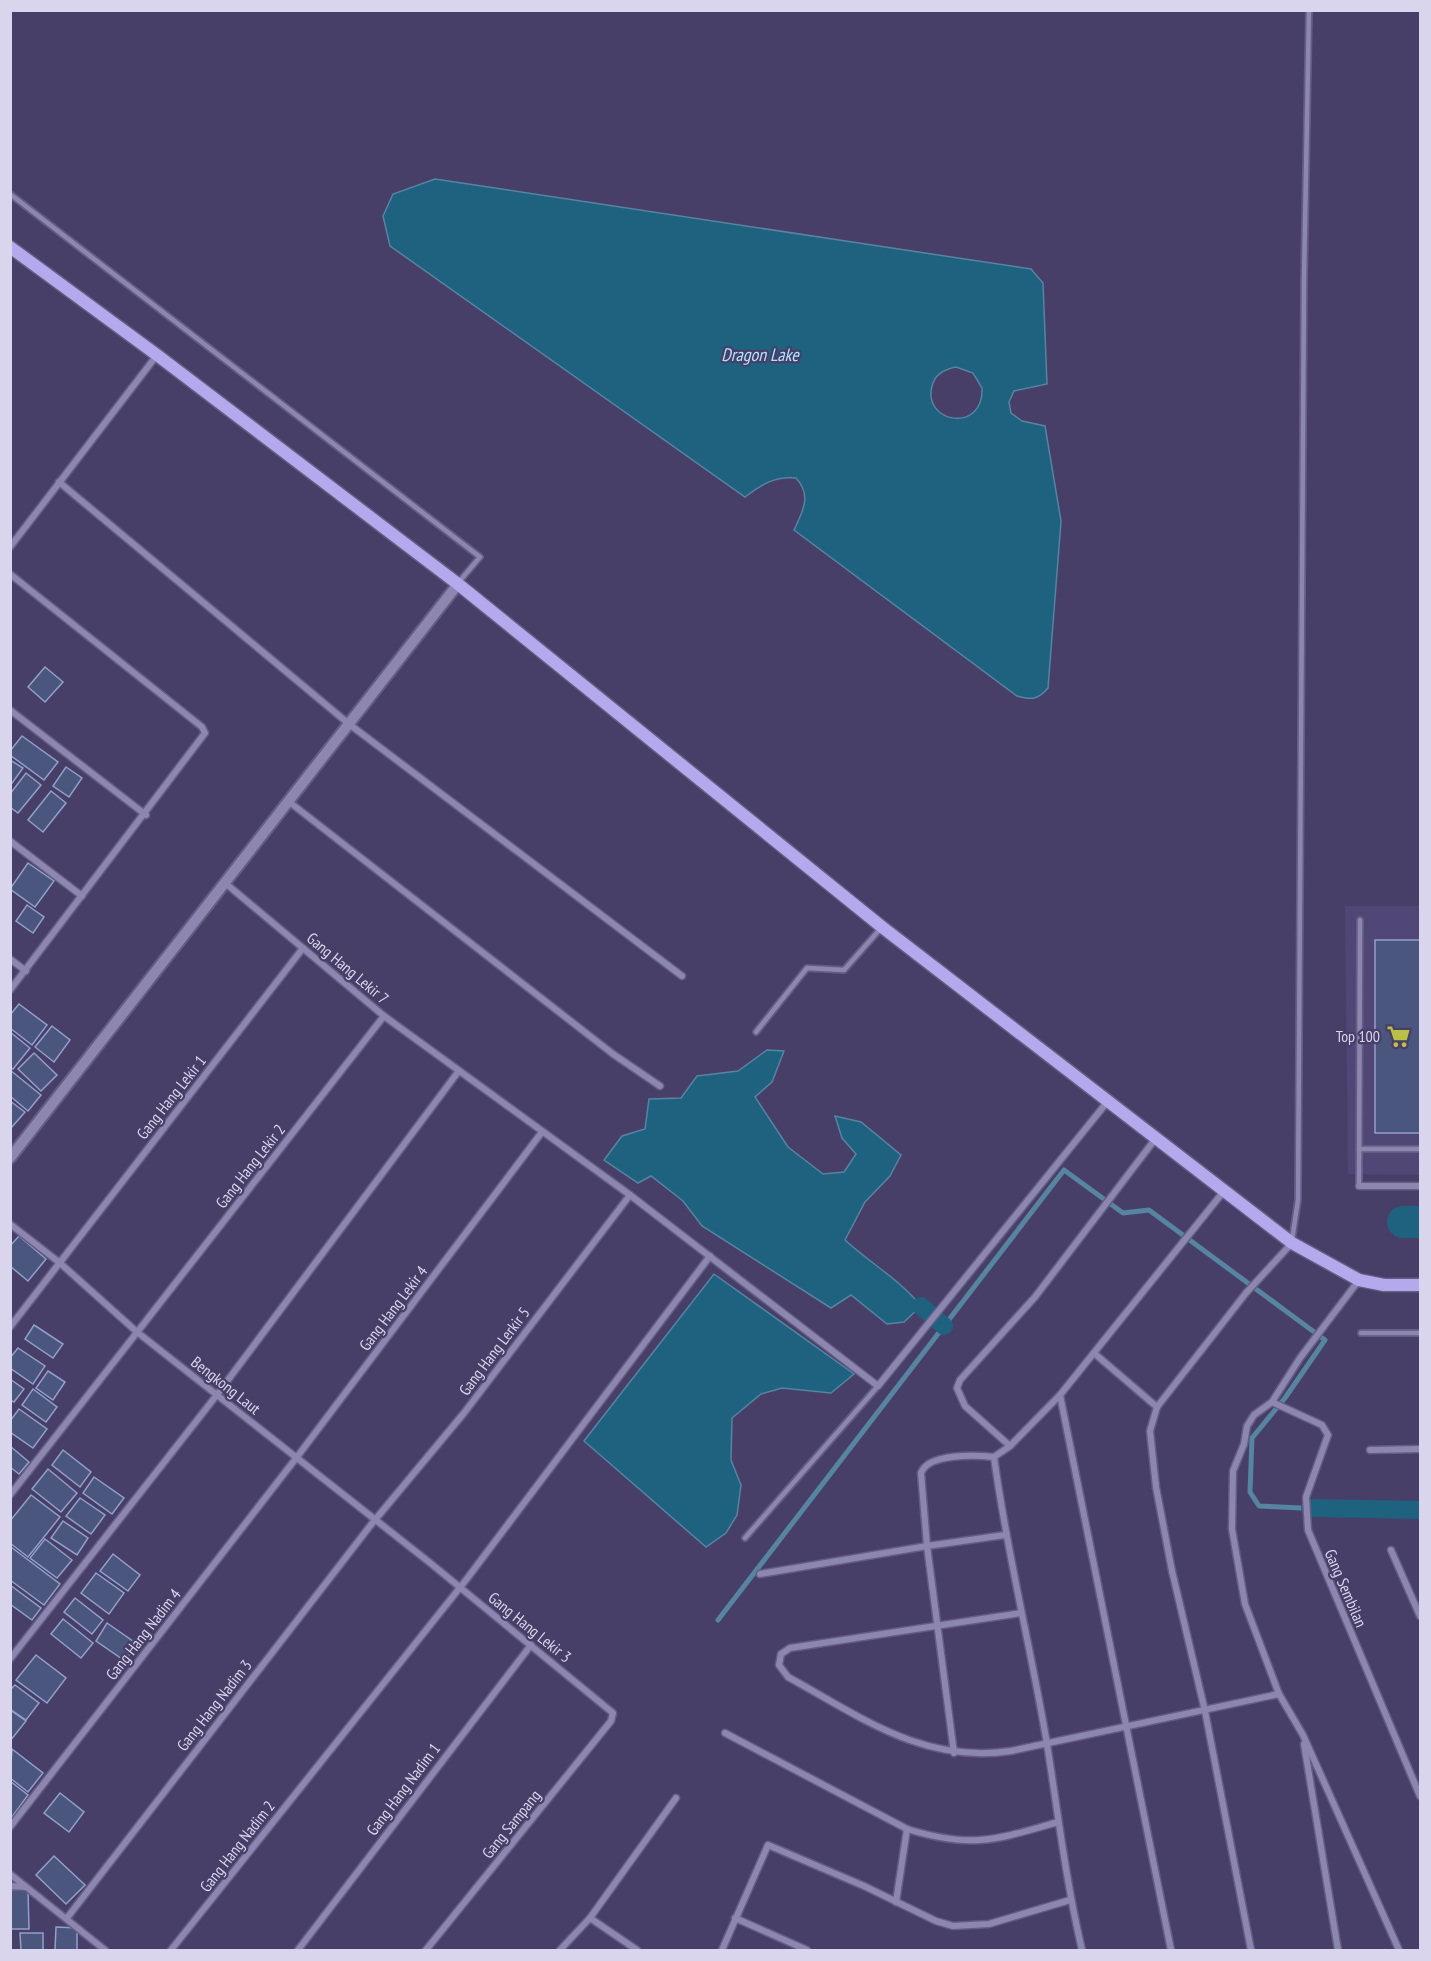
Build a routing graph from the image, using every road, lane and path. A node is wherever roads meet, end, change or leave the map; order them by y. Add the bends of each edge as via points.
1 (1310, 10) edge
2 (10, 194) edge
3 (10, 247) edge
4 (158, 355) junction
5 (59, 482) junction
6 (10, 547) edge
7 (10, 574) edge
8 (458, 584) junction
9 (10, 710) edge
10 (349, 724) junction
11 (287, 801) junction
12 (146, 815) junction
13 (10, 841) edge
14 (224, 882) junction
15 (82, 896) junction
16 (1360, 920) dead end
17 (882, 927) junction
18 (303, 948) junction
19 (10, 959) edge
20 (26, 971) junction
21 (682, 976) dead end
22 (10, 990) edge
23 (384, 1016) junction
24 (756, 1032) dead end
25 (458, 1072) junction
26 (660, 1086) dead end
27 (1109, 1100) junction
28 (542, 1132) junction
29 (1156, 1138) junction
30 (1359, 1149) junction
31 (1420, 1149) edge
32 (10, 1158) edge
33 (1359, 1186) joint
34 (1420, 1186) edge
35 (1224, 1191) junction
36 (630, 1194) junction
37 (10, 1224) edge
38 (1292, 1243) junction
39 (710, 1256) junction
40 (60, 1263) junction
41 (1359, 1280) junction
42 (1420, 1285) edge
43 (10, 1327) edge
44 (137, 1332) junction
45 (1361, 1333) dead end
46 (1420, 1333) edge
47 (1094, 1353) junction
48 (878, 1386) junction
49 (1060, 1395) junction
50 (216, 1396) junction
51 (1275, 1403) junction
52 (1157, 1407) junction
53 (1010, 1446) junction
54 (1420, 1449) edge
55 (1370, 1450) dead end
56 (297, 1457) junction
57 (994, 1457) junction
58 (10, 1495) edge
59 (374, 1520) junction
60 (1005, 1535) junction
61 (745, 1538) dead end
62 (927, 1546) junction
63 (1391, 1550) dead end
64 (429, 1562) joint
65 (760, 1574) dead end
66 (460, 1587) junction
67 (1021, 1613) junction
68 (1420, 1616) edge
69 (940, 1627) junction
70 (531, 1645) junction
71 (10, 1659) edge
72 (1279, 1694) junction
73 (1205, 1711) junction
74 (614, 1713) joint
75 (1128, 1726) junction
76 (725, 1733) dead end
77 (1303, 1735) junction
78 (1047, 1744) junction
79 (954, 1753) junction
80 (1420, 1796) edge
81 (676, 1798) dead end
82 (1058, 1822) junction
83 (10, 1827) edge
84 (907, 1829) junction
85 (10, 1874) edge
86 (10, 1886) edge
87 (26, 1887) junction
88 (1070, 1900) junction
89 (896, 1902) junction
90 (67, 1918) junction
91 (590, 1918) junction
92 (735, 1918) junction
93 (105, 1950) edge
94 (171, 1950) edge
95 (298, 1950) edge
96 (426, 1950) edge
97 (560, 1950) edge
98 (637, 1950) edge
99 (722, 1950) edge
100 (807, 1950) edge
101 (1082, 1950) edge
102 (1171, 1950) edge
103 (1251, 1950) edge
104 (1338, 1950) edge
105 (1399, 1950) edge

1 - 38 lane via 1304,280 1298,1200
2 - 8 lane via 480,557
3 - 4 main road
4 - 5 street
4 - 8 main road
5 - 6 street
5 - 10 street
7 - 12 street via 204,730 203,737
8 - 10 street
8 - 17 main road
9 - 12 street
10 - 11 street
10 - 21 street
11 - 14 street
11 - 26 street via 613,1054
12 - 15 street
13 - 15 street
14 - 18 street, Gang Hang Lekir 7
14 - 32 street
15 - 20 street
16 - 30 lane
17 - 24 lane via 844,970 807,968
17 - 27 main road
18 - 23 street, Gang Hang Lekir 7
18 - 40 street, Gang Hang Lekir 1
19 - 20 street
20 - 22 street
23 - 25 street, Gang Hang Lekir 7
23 - 44 street, Gang Hang Lekir 2
25 - 28 street, Gang Hang Lekir 7
25 - 50 street
27 - 29 main road
27 - 48 street
28 - 36 street, Gang Hang Lekir 7
28 - 56 street, Gang Hang Lekir 4
29 - 35 main road
29 - 53 street via 1035,1297 960,1380 957,1388 965,1406
30 - 31 lane
30 - 33 lane
33 - 34 street
35 - 38 main road
35 - 47 street
36 - 39 street, Gang Hang Lekir 7
36 - 59 street, Gang Hang Lerkir 5 via 464,1413
37 - 40 street, Bengkong Laut
38 - 41 main road
38 - 52 street via 1246,1293
39 - 48 street, Gang Hang Lekir 7
39 - 66 street, Gang Hang Nadim 2
40 - 43 street, Gang Hang Lekir 1
40 - 44 street, Bengkong Laut
41 - 42 main road
41 - 51 street via 1312,1342
44 - 50 street, Bengkong Laut
44 - 58 street, Gang Hang Lekir 2
45 - 46 lane
47 - 49 street
47 - 52 street
48 - 61 lane
49 - 53 street
49 - 75 street
50 - 56 street, Bengkong Laut
50 - 71 street
51 - 72 street via 1254,1414 1247,1426 1233,1471 1232,1529 1245,1604
51 - 80 street, Gang Sembilan via 1322,1425 1328,1435 1306,1497 1308,1530
52 - 73 street via 1150,1431 1156,1487
53 - 57 street
54 - 55 street
56 - 59 street, Bengkong Laut
56 - 83 street, Gang Hang Nadim 4
57 - 60 street
57 - 62 street via 970,1455 930,1462 923,1467
59 - 64 street, Bengkong Laut
59 - 90 street, Gang Hang Nadim 3
60 - 62 street
60 - 67 street
62 - 65 street
62 - 69 street
63 - 68 street
64 - 66 street, Gang Hang Lekir 3
66 - 70 street, Gang Hang Lekir 3
66 - 94 street, Gang Hang Nadim 2
67 - 69 street
67 - 78 street
69 - 79 street
69 - 79 street via 790,1648 781,1654 779,1665 788,1677 885,1730 916,1744
70 - 74 street, Gang Hang Lekir 3
70 - 95 street, Gang Hang Nadim 1
72 - 73 street
72 - 77 street
73 - 75 street
73 - 103 street
74 - 96 street, Gang Sampang
75 - 78 street
75 - 102 street
76 - 84 street
77 - 104 street
77 - 105 street
78 - 79 street via 985,1755
78 - 82 street
81 - 91 street
82 - 84 street via 994,1840 963,1842
82 - 88 street
84 - 89 street
85 - 87 street
86 - 87 street
87 - 90 street
88 - 89 street via 970,1926 936,1921
88 - 101 street
89 - 92 street via 768,1845
90 - 93 street
91 - 97 street
91 - 98 street
92 - 99 street
92 - 100 street

